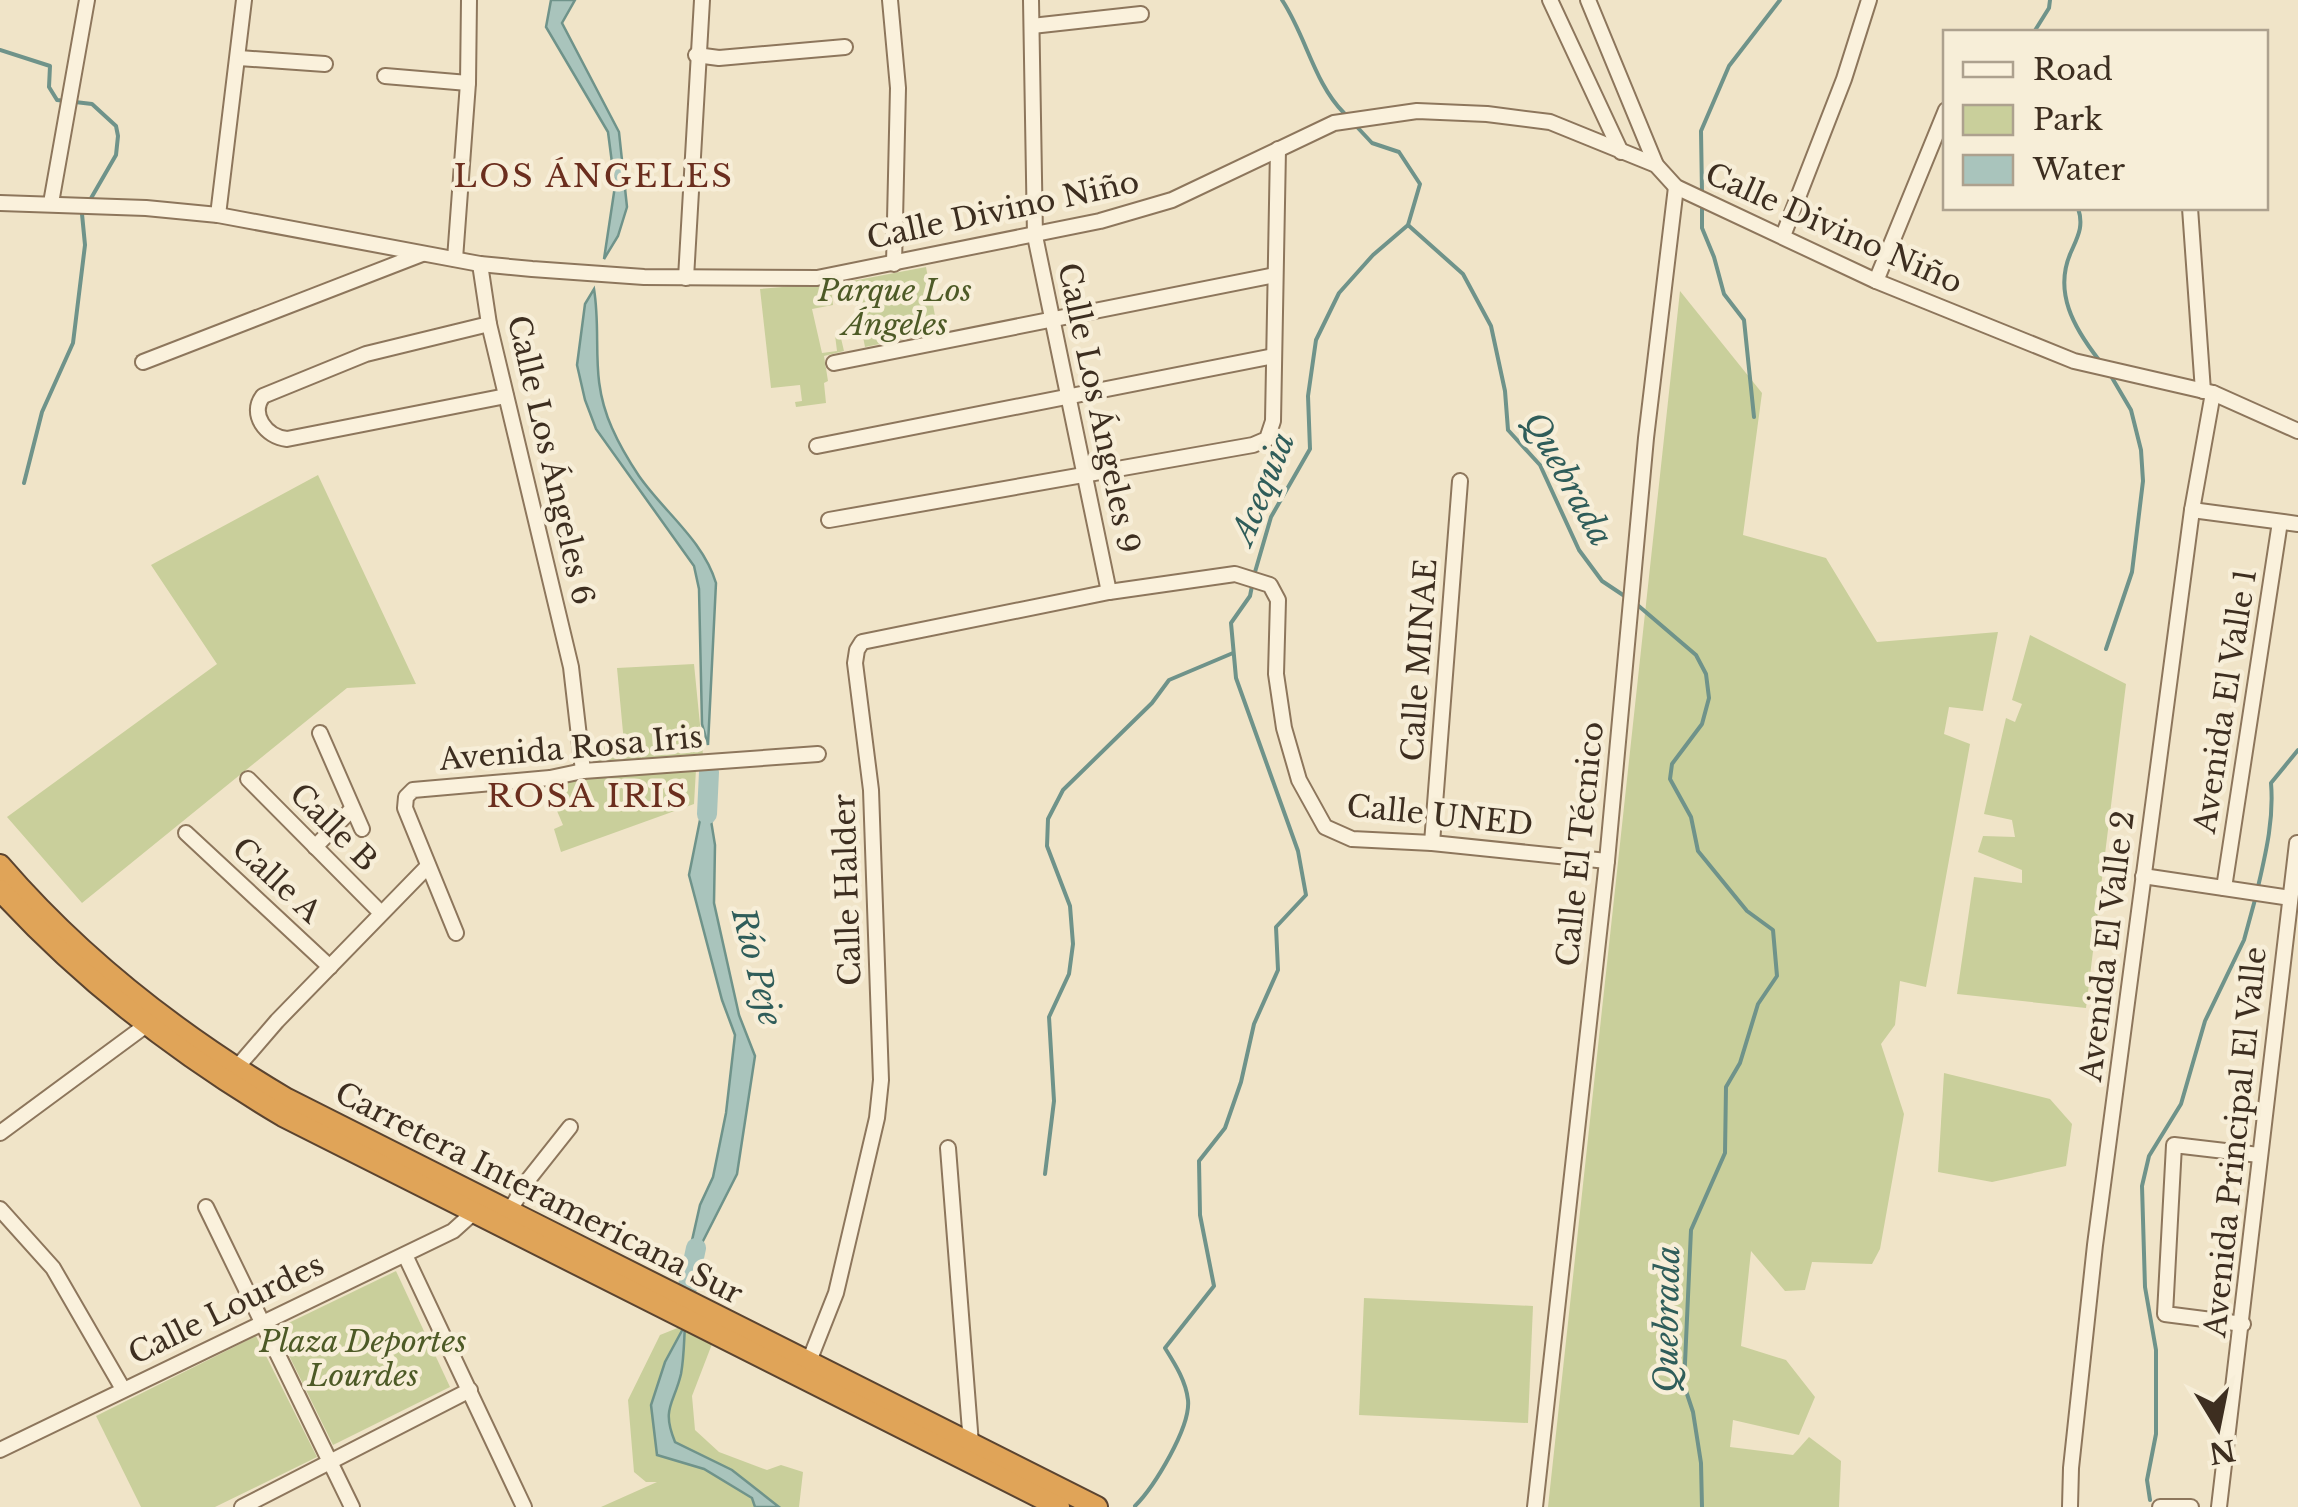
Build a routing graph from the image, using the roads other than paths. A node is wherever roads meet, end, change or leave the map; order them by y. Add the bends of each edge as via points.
1 (87, 0) edge
2 (244, 0) edge
3 (469, 0) edge
4 (702, 0) edge
5 (890, 0) edge
6 (1031, 0) edge
7 (1550, 0) edge
8 (1588, 0) edge
9 (1869, 0) edge
10 (1141, 14) dead end
11 (1032, 26) junction
12 (845, 48) dead end
13 (696, 54) junction
14 (238, 58) junction
15 (325, 64) dead end
16 (385, 76) dead end
17 (468, 84) junction
18 (1943, 117) edge
19 (1278, 149) junction
20 (1621, 152) junction
21 (1656, 165) junction
22 (1676, 187) junction
23 (0, 203) edge
24 (51, 203) junction
25 (2190, 210) edge
26 (218, 215) junction
27 (1034, 236) junction
28 (1783, 236) junction
29 (423, 254) junction
30 (455, 260) junction
31 (480, 264) junction
32 (894, 264) junction
33 (1275, 275) junction
34 (686, 278) junction
35 (1876, 281) junction
36 (1052, 318) junction
37 (489, 324) junction
38 (1274, 356) junction
39 (143, 362) dead end
40 (834, 363) dead end
41 (2208, 392) junction
42 (506, 396) junction
43 (1068, 396) junction
44 (2298, 430) edge
45 (818, 446) dead end
46 (1084, 473) junction
47 (1460, 481) dead end
48 (2192, 510) junction
49 (828, 520) dead end
50 (2280, 522) junction
51 (2298, 524) edge
52 (1110, 592) junction
53 (320, 733) dead end
54 (818, 754) dead end
55 (583, 771) junction
56 (248, 779) dead end
57 (352, 808) junction
58 (362, 829) dead end
59 (186, 833) dead end
60 (1432, 843) junction
61 (2297, 843) edge
62 (314, 846) junction
63 (1608, 860) junction
64 (0, 864) edge
65 (428, 866) junction
66 (2143, 876) junction
67 (0, 878) edge
68 (2224, 888) junction
69 (0, 890) edge
70 (2290, 898) junction
71 (380, 913) junction
72 (456, 932) dead end
73 (68, 937) junction
74 (330, 966) junction
75 (145, 1026) junction
76 (231, 1076) junction
77 (570, 1127) dead end
78 (0, 1133) edge
79 (948, 1148) dead end
80 (2259, 1155) junction
81 (442, 1179) junction
82 (206, 1207) dead end
83 (0, 1209) edge
84 (473, 1212) junction
85 (509, 1212) junction
86 (538, 1226) junction
87 (405, 1255) junction
88 (261, 1322) junction
89 (2243, 1324) junction
90 (805, 1370) junction
91 (122, 1389) junction
92 (470, 1390) junction
93 (971, 1444) junction
94 (0, 1450) edge
95 (330, 1460) junction
96 (242, 1507) edge
97 (352, 1507) edge
98 (524, 1507) edge
99 (1059, 1507) edge
100 (1097, 1507) edge
101 (1536, 1507) edge
102 (2070, 1507) edge
103 (2160, 1507) edge
104 (2191, 1507) edge
105 (2219, 1507) edge

1 - 24 street
2 - 14 street
3 - 17 street
4 - 13 street
5 - 32 street via 898,88
6 - 11 street, Calle Los Ángeles 9
7 - 20 street
8 - 21 street
9 - 28 street
10 - 11 street
11 - 27 street, Calle Los Ángeles 9
12 - 13 street
13 - 34 street
14 - 15 street
14 - 26 street
16 - 17 street
17 - 30 street
18 - 35 street
19 - 20 street, Calle Divino Niño via 1334,123 1417,111 1550,122
19 - 27 street, Calle Divino Niño via 1172,200
19 - 33 street
20 - 21 street, Calle Divino Niño
21 - 22 street, Calle Divino Niño
22 - 28 street, Calle Divino Niño
22 - 63 street, Calle El Técnico
23 - 24 street, Calle Divino Niño
24 - 26 street, Calle Divino Niño
25 - 41 street, Avenida El Valle 2
26 - 29 street, Calle Divino Niño
27 - 32 street, Calle Divino Niño
27 - 36 street, Calle Los Ángeles 9
28 - 35 street, Calle Divino Niño
29 - 30 street, Calle Divino Niño
29 - 39 street
30 - 31 street, Calle Divino Niño
31 - 34 street, Calle Divino Niño
31 - 37 street, Calle Los Ángeles 6
32 - 34 street, Calle Divino Niño via 817,278
33 - 36 street
33 - 38 street
35 - 41 street, Calle Divino Niño via 2074,361
36 - 40 street
36 - 43 street, Calle Los Ángeles 9
37 - 42 street, Calle Los Ángeles 6
37 - 42 street via 366,354 263,396 256,412 268,432 287,439
38 - 43 street
38 - 46 street via 1274,422 1267,439
41 - 44 street, Calle Divino Niño
41 - 48 street, Avenida El Valle 2
42 - 55 street, Calle Los Ángeles 6 via 571,667
43 - 45 street
43 - 46 street, Calle Los Ángeles 9
46 - 49 street
46 - 52 street, Calle Los Ángeles 9
47 - 60 street, Calle MINAE
48 - 50 street
48 - 66 street, Avenida El Valle 2
50 - 51 street
50 - 68 street, Avenida El Valle 1
52 - 60 street, Calle UNED via 1235,574 1270,585 1278,600 1281,716 1318,817 1334,834 1352,840
52 - 90 street, Calle Halder via 862,642 857,650 871,790 881,1080 836,1292
53 - 57 street
54 - 55 street, Avenida Rosa Iris
55 - 65 street, Avenida Rosa Iris via 413,790 405,808
56 - 62 street, Calle B
57 - 58 street
57 - 62 street
59 - 74 street, Calle A
60 - 63 street, Calle UNED
61 - 70 street, Avenida Principal El Valle
62 - 71 street, Calle B
63 - 101 street, Calle El Técnico
64 - 73 highway, Carretera Interamericana Sur
65 - 71 street
65 - 72 street
66 - 68 street
66 - 102 street, Avenida El Valle 2
67 - 73 highway via 43,924
68 - 70 street
69 - 75 highway, Carretera Interamericana Sur
70 - 80 street, Avenida Principal El Valle
71 - 74 street
73 - 76 highway, Carretera Interamericana Sur
74 - 76 street
75 - 76 highway, Carretera Interamericana Sur
75 - 78 street
76 - 81 highway, Carretera Interamericana Sur
76 - 84 highway, Carretera Interamericana Sur via 283,1116
77 - 85 street
79 - 93 street
80 - 89 street, Avenida Principal El Valle
80 - 89 street via 2174,1145 2165,1314
81 - 84 street
81 - 85 highway, Carretera Interamericana Sur
82 - 88 street
83 - 91 street via 53,1268
84 - 86 street
84 - 87 street, Calle Lourdes via 453,1231
84 - 90 highway, Carretera Interamericana Sur
85 - 86 highway, Carretera Interamericana Sur
86 - 90 highway, Carretera Interamericana Sur
87 - 88 street, Calle Lourdes
87 - 92 street
88 - 91 street, Calle Lourdes
88 - 95 street
89 - 105 street, Avenida Principal El Valle
90 - 93 highway, Carretera Interamericana Sur
90 - 99 highway, Carretera Interamericana Sur
91 - 94 street, Calle Lourdes
92 - 95 street
92 - 98 street
93 - 100 highway, Carretera Interamericana Sur
95 - 96 street
95 - 97 street
103 - 104 street

